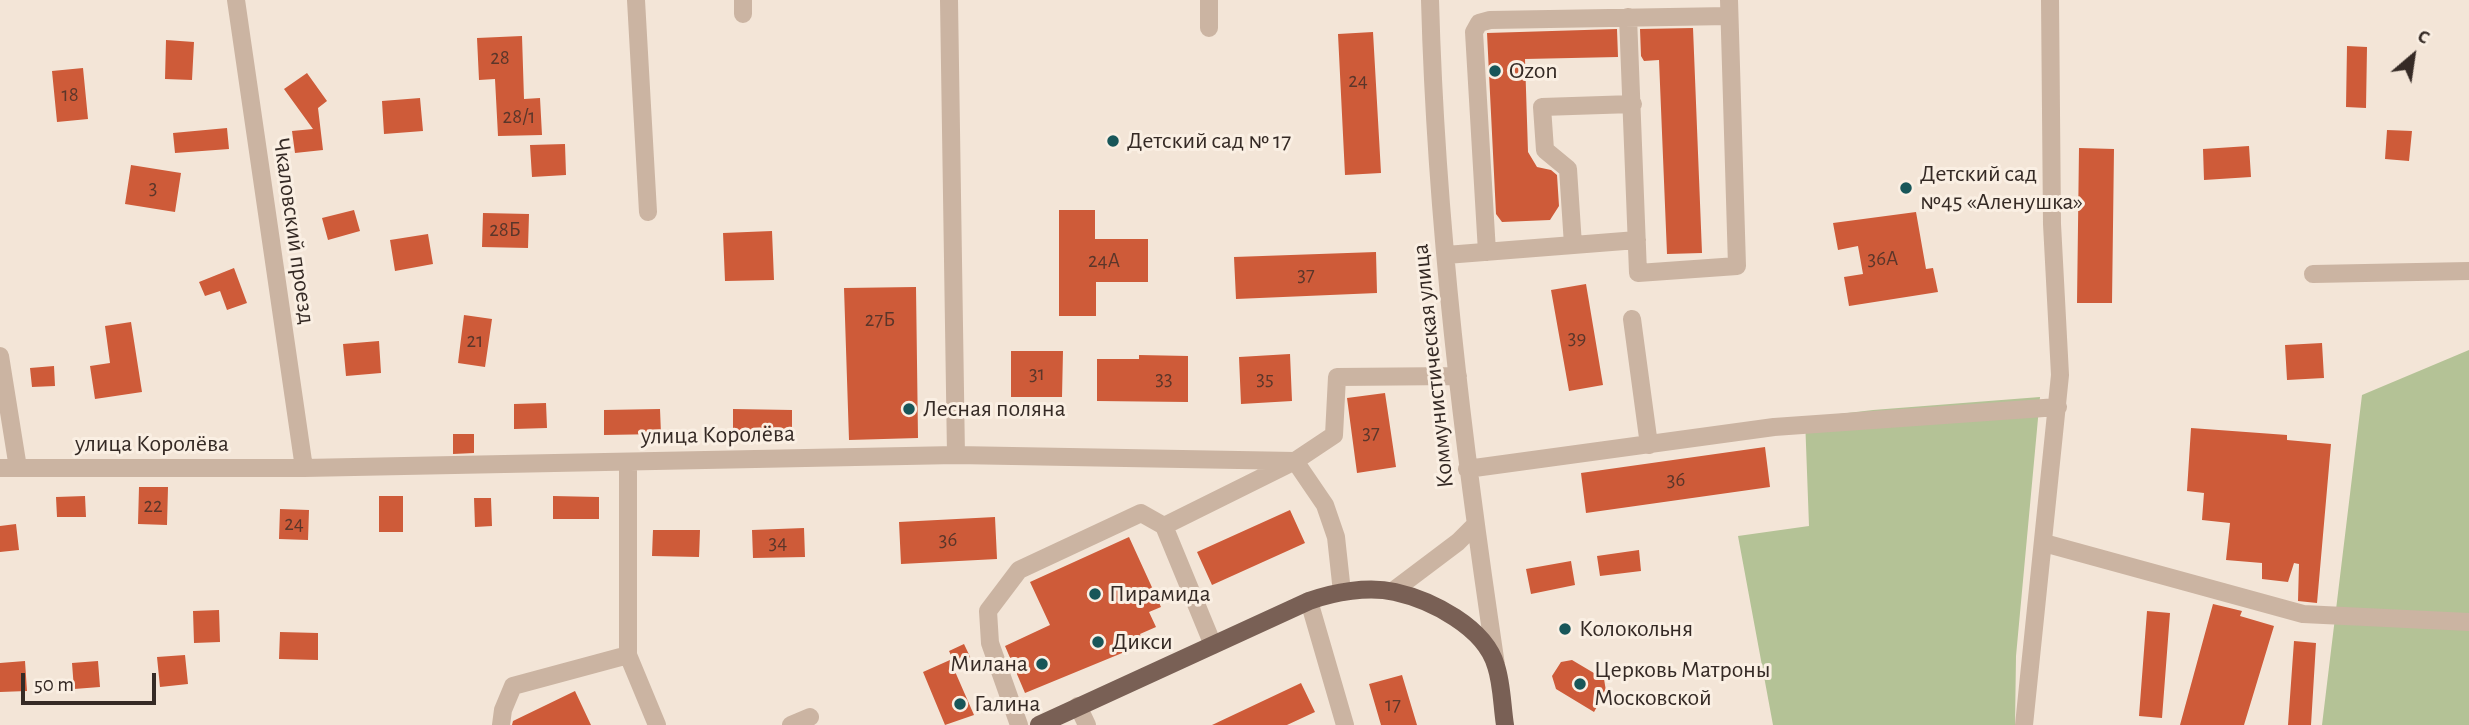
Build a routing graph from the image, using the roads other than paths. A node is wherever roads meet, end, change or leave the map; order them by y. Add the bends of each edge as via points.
1 (236, 0) edge
2 (636, 0) edge
3 (949, 0) edge
4 (1209, 0) edge
5 (1430, 0) edge
6 (2050, 0) edge
7 (1729, 8) edge
8 (1628, 18) junction
9 (1209, 28) dead end
10 (1633, 104) junction
11 (648, 212) dead end
12 (1637, 240) junction
13 (1573, 245) junction
14 (1487, 252) junction
15 (1446, 255) junction
16 (2469, 271) edge
17 (2313, 274) dead end
18 (1632, 318) dead end
19 (0, 356) edge
20 (1458, 376) junction
21 (2058, 407) junction
22 (1649, 445) junction
23 (956, 455) junction
24 (1295, 461) junction
25 (628, 462) junction
26 (9, 468) edge
27 (304, 468) junction
28 (1467, 469) junction
29 (1475, 524) junction
30 (1164, 527) junction
31 (2044, 543) junction
32 (1392, 591) junction
33 (1342, 592) junction
34 (1309, 601) junction
35 (2469, 622) edge
36 (1213, 645) junction
37 (628, 655) junction
38 (1496, 665) junction
39 (1078, 706) junction
40 (810, 717) dead end
41 (1339, 723) edge
42 (500, 724) edge
43 (657, 725) edge
44 (790, 725) edge
45 (1019, 725) edge
46 (1038, 725) edge
47 (1087, 725) edge
48 (1505, 725) edge
49 (2024, 725) edge

1 - 27 street, Чкаловский проезд
2 - 11 street
3 - 23 street
4 - 9 street
5 - 15 street, Коммунистическая улица
6 - 21 street
7 - 8 street
7 - 12 street via 1737,266 1638,273
8 - 10 street
8 - 14 street via 1479,23 1475,32
10 - 12 street
10 - 13 street via 1542,107 1545,150 1568,169
12 - 13 street
13 - 14 street
14 - 15 street
15 - 20 street, Коммунистическая улица
16 - 17 street
18 - 22 street
19 - 26 street
20 - 24 street via 1337,377 1334,435
20 - 28 street, Коммунистическая улица
21 - 22 street via 1774,427
21 - 31 street
22 - 28 street
23 - 24 street, улица Королёва
23 - 25 street, улица Королёва
24 - 30 street
24 - 33 street via 1325,505 1336,537
25 - 27 street, улица Королёва
25 - 37 street
26 - 27 street, улица Королёва
28 - 29 street, Коммунистическая улица
29 - 32 street
29 - 38 street, Коммунистическая улица
30 - 36 street
30 - 45 street via 1141,513 1019,570 988,611 990,643
31 - 35 street via 2303,614
31 - 49 street
32 - 33 main road
32 - 38 main road via 1456,618 1481,640
33 - 34 main road
34 - 36 main road
34 - 41 street
36 - 39 main road
37 - 42 street via 513,687
37 - 43 street
38 - 48 main road, Коммунистическая улица
39 - 46 main road
39 - 47 street
40 - 44 street

